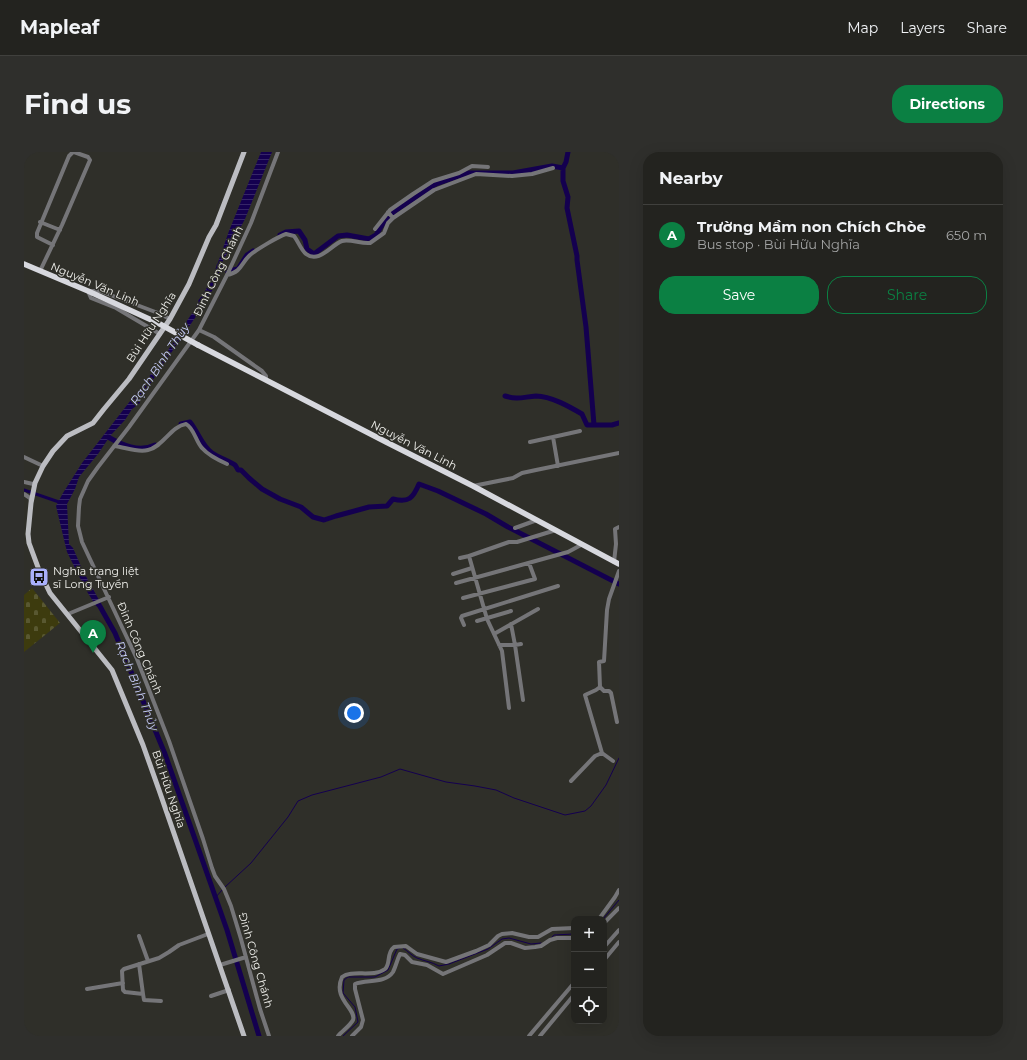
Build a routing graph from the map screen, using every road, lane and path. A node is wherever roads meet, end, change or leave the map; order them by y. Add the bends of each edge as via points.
1 (74, 152) edge
2 (244, 152) edge
3 (278, 152) edge
4 (488, 167) dead end
5 (553, 168) dead end
6 (388, 213) junction
7 (393, 217) junction
8 (40, 222) junction
9 (376, 229) dead end
10 (60, 230) junction
11 (53, 245) junction
12 (24, 264) edge
13 (40, 271) junction
14 (228, 272) junction
15 (88, 291) junction
16 (170, 319) junction
17 (199, 330) junction
18 (160, 334) junction
19 (266, 380) junction
20 (580, 431) dead end
21 (553, 437) junction
22 (530, 442) dead end
23 (114, 445) junction
24 (619, 454) edge
25 (24, 457) edge
26 (227, 464) dead end
27 (43, 466) junction
28 (558, 466) junction
29 (24, 482) edge
30 (35, 484) junction
31 (473, 486) junction
32 (24, 494) edge
33 (32, 500) junction
34 (537, 520) junction
35 (515, 528) dead end
36 (619, 528) edge
37 (556, 530) junction
38 (581, 544) junction
39 (469, 556) junction
40 (460, 558) dead end
41 (529, 562) junction
42 (617, 563) edge
43 (472, 568) junction
44 (619, 571) edge
45 (454, 574) dead end
46 (475, 577) junction
47 (456, 583) dead end
48 (558, 586) dead end
49 (480, 594) junction
50 (108, 597) junction
51 (463, 598) dead end
52 (484, 608) junction
53 (538, 609) dead end
54 (511, 612) dead end
55 (68, 614) junction
56 (487, 618) junction
57 (477, 621) dead end
58 (511, 624) junction
59 (464, 625) dead end
60 (494, 634) junction
61 (522, 644) dead end
62 (499, 645) junction
63 (515, 645) junction
64 (600, 687) junction
65 (523, 700) dead end
66 (617, 705) edge
67 (509, 708) dead end
68 (617, 722) dead end
69 (602, 753) junction
70 (613, 761) dead end
71 (571, 781) dead end
72 (619, 890) edge
73 (619, 908) edge
74 (601, 916) edge
75 (607, 920) edge
76 (571, 928) edge
77 (619, 930) edge
78 (208, 934) junction
79 (139, 936) dead end
80 (571, 938) edge
81 (619, 942) edge
82 (607, 944) edge
83 (607, 956) edge
84 (246, 957) junction
85 (148, 961) junction
86 (139, 964) junction
87 (220, 965) junction
88 (123, 983) junction
89 (571, 987) edge
90 (86, 989) dead end
91 (229, 990) junction
92 (143, 994) junction
93 (211, 996) dead end
94 (571, 1000) edge
95 (160, 1001) dead end
96 (244, 1036) edge
97 (269, 1036) edge
98 (338, 1036) edge
99 (352, 1036) edge
100 (529, 1036) edge
101 (540, 1036) edge

1 - 8 street via 69,156
1 - 10 street via 90,160
2 - 16 main road, Bùi Hữu Nghĩa via 216,225
3 - 14 street, Đinh Công Chánh
4 - 6 street via 472,166 433,181
5 - 7 street via 512,176 476,174 434,190
6 - 7 street
6 - 9 street
7 - 14 street via 384,233 370,244 344,241 318,256 307,254 294,236 283,235 252,253 235,272
8 - 10 street
8 - 11 street via 37,237
10 - 11 street
11 - 13 street
12 - 13 highway, Nguyễn Văn Linh
13 - 15 highway, Nguyễn Văn Linh
14 - 17 street, Đinh Công Chánh
15 - 16 street via 100,291
15 - 18 street via 91,298 116,308
15 - 19 highway, Nguyễn Văn Linh, bridge via 158,323
16 - 18 main road, Bùi Hữu Nghĩa
17 - 19 street via 214,337 262,371
17 - 23 street, Đinh Công Chánh
18 - 27 main road, Bùi Hữu Nghĩa via 129,379 93,423 68,436
19 - 31 highway, Nguyễn Văn Linh
20 - 21 street
21 - 22 street
21 - 28 street
23 - 26 street via 140,451 150,450 185,424 189,426 203,450
23 - 50 street, Đinh Công Chánh via 88,481 80,499 78,526
24 - 28 street
25 - 27 street
27 - 30 main road, Bùi Hữu Nghĩa
28 - 31 street
29 - 30 street
30 - 33 main road, Bùi Hữu Nghĩa
31 - 34 highway, Nguyễn Văn Linh
32 - 33 street
33 - 55 main road, Bùi Hữu Nghĩa via 28,534 30,543 50,593
34 - 35 street
34 - 37 highway, Nguyễn Văn Linh
36 - 42 street via 615,529
37 - 38 highway, Nguyễn Văn Linh
37 - 39 street
38 - 41 street via 568,552
38 - 42 highway, Nguyễn Văn Linh
39 - 40 street
39 - 43 street
41 - 46 street
41 - 49 street via 534,579
43 - 45 street
43 - 46 street
44 - 64 street via 607,610 604,661 599,662
46 - 47 street
46 - 49 street
48 - 52 street
49 - 51 street
49 - 52 street
50 - 55 street
50 - 84 street, Đinh Công Chánh via 137,659 174,754 212,868 224,888 234,916
52 - 56 street
52 - 59 street via 461,616
53 - 58 street
54 - 56 street
55 - 78 main road, Bùi Hữu Nghĩa via 112,670 143,746
56 - 57 street
56 - 60 street
58 - 60 street
58 - 63 street
60 - 62 street
61 - 63 street
62 - 63 street
62 - 67 street
63 - 65 street
64 - 66 street via 612,693
64 - 69 street via 585,695 585,698
66 - 68 street
69 - 70 street
69 - 71 street via 595,756
72 - 74 street
73 - 75 street
76 - 98 street via 552,929 538,937 502,934 476,951 446,962 417,954 406,946 394,947 384,969 342,977 341,996 353,1018
77 - 82 street
78 - 85 street
78 - 87 main road, Bùi Hữu Nghĩa
79 - 85 street
80 - 99 street via 557,938 541,946 525,948 505,943 491,953 443,974 427,965 412,962 405,954 400,954 390,975 379,980 356,984 363,1022
81 - 83 street
84 - 87 street
84 - 97 street, Đinh Công Chánh
85 - 86 street
86 - 88 street via 122,970
86 - 92 street
87 - 91 main road, Bùi Hữu Nghĩa
88 - 90 street
88 - 92 street via 125,992
89 - 100 street
91 - 93 street
91 - 96 main road, Bùi Hữu Nghĩa
92 - 95 street via 144,1000
94 - 101 street

